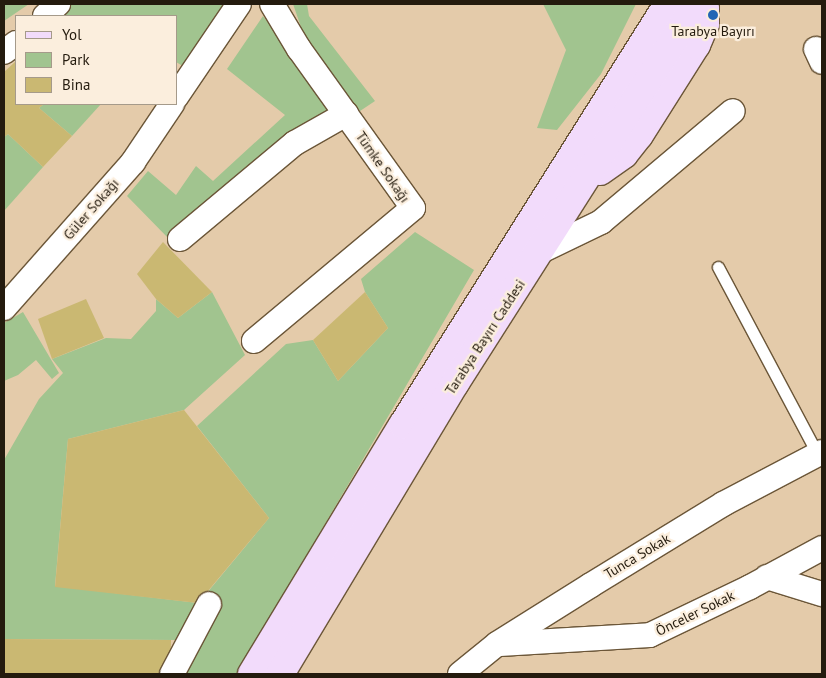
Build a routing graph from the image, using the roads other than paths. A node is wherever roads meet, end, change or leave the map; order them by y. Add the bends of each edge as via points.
1 (58, 4) edge
2 (239, 4) edge
3 (272, 4) edge
4 (668, 4) edge
5 (696, 4) edge
6 (702, 4) edge
7 (46, 15) edge
8 (15, 44) edge
9 (4, 52) edge
10 (178, 94) edge
11 (171, 105) edge
12 (734, 111) dead end
13 (346, 114) junction
14 (586, 179) junction
15 (180, 239) dead end
16 (539, 252) junction
17 (718, 267) dead end
18 (4, 308) edge
19 (254, 341) dead end
20 (820, 453) edge
21 (822, 548) edge
22 (767, 577) junction
23 (822, 594) edge
24 (208, 604) dead end
25 (496, 644) junction
26 (172, 674) edge
27 (252, 674) edge
28 (280, 674) edge
29 (460, 674) edge

1 - 7 street
2 - 10 street
3 - 13 street, Tümke Sokağı via 299,49
4 - 27 main road, Tarabya Bayırı Caddesi via 403,425
5 - 14 main road, Tarabya Bayırı Caddesi
6 - 14 main road via 706,17 703,32 639,135 610,165
8 - 9 street
11 - 18 street, Güler Sokağı via 133,162
12 - 16 street via 601,222
13 - 15 street via 296,143
13 - 19 street, Tümke Sokağı via 413,208
14 - 16 main road, Tarabya Bayırı Caddesi
16 - 28 main road, Tarabya Bayırı Caddesi via 455,383
17 - 20 lane
20 - 25 street, Tunca Sokak via 723,504
21 - 22 street, Önceler Sokak
22 - 23 street
22 - 25 street, Önceler Sokak via 650,635
24 - 26 street
25 - 29 street, Tunca Sokak

